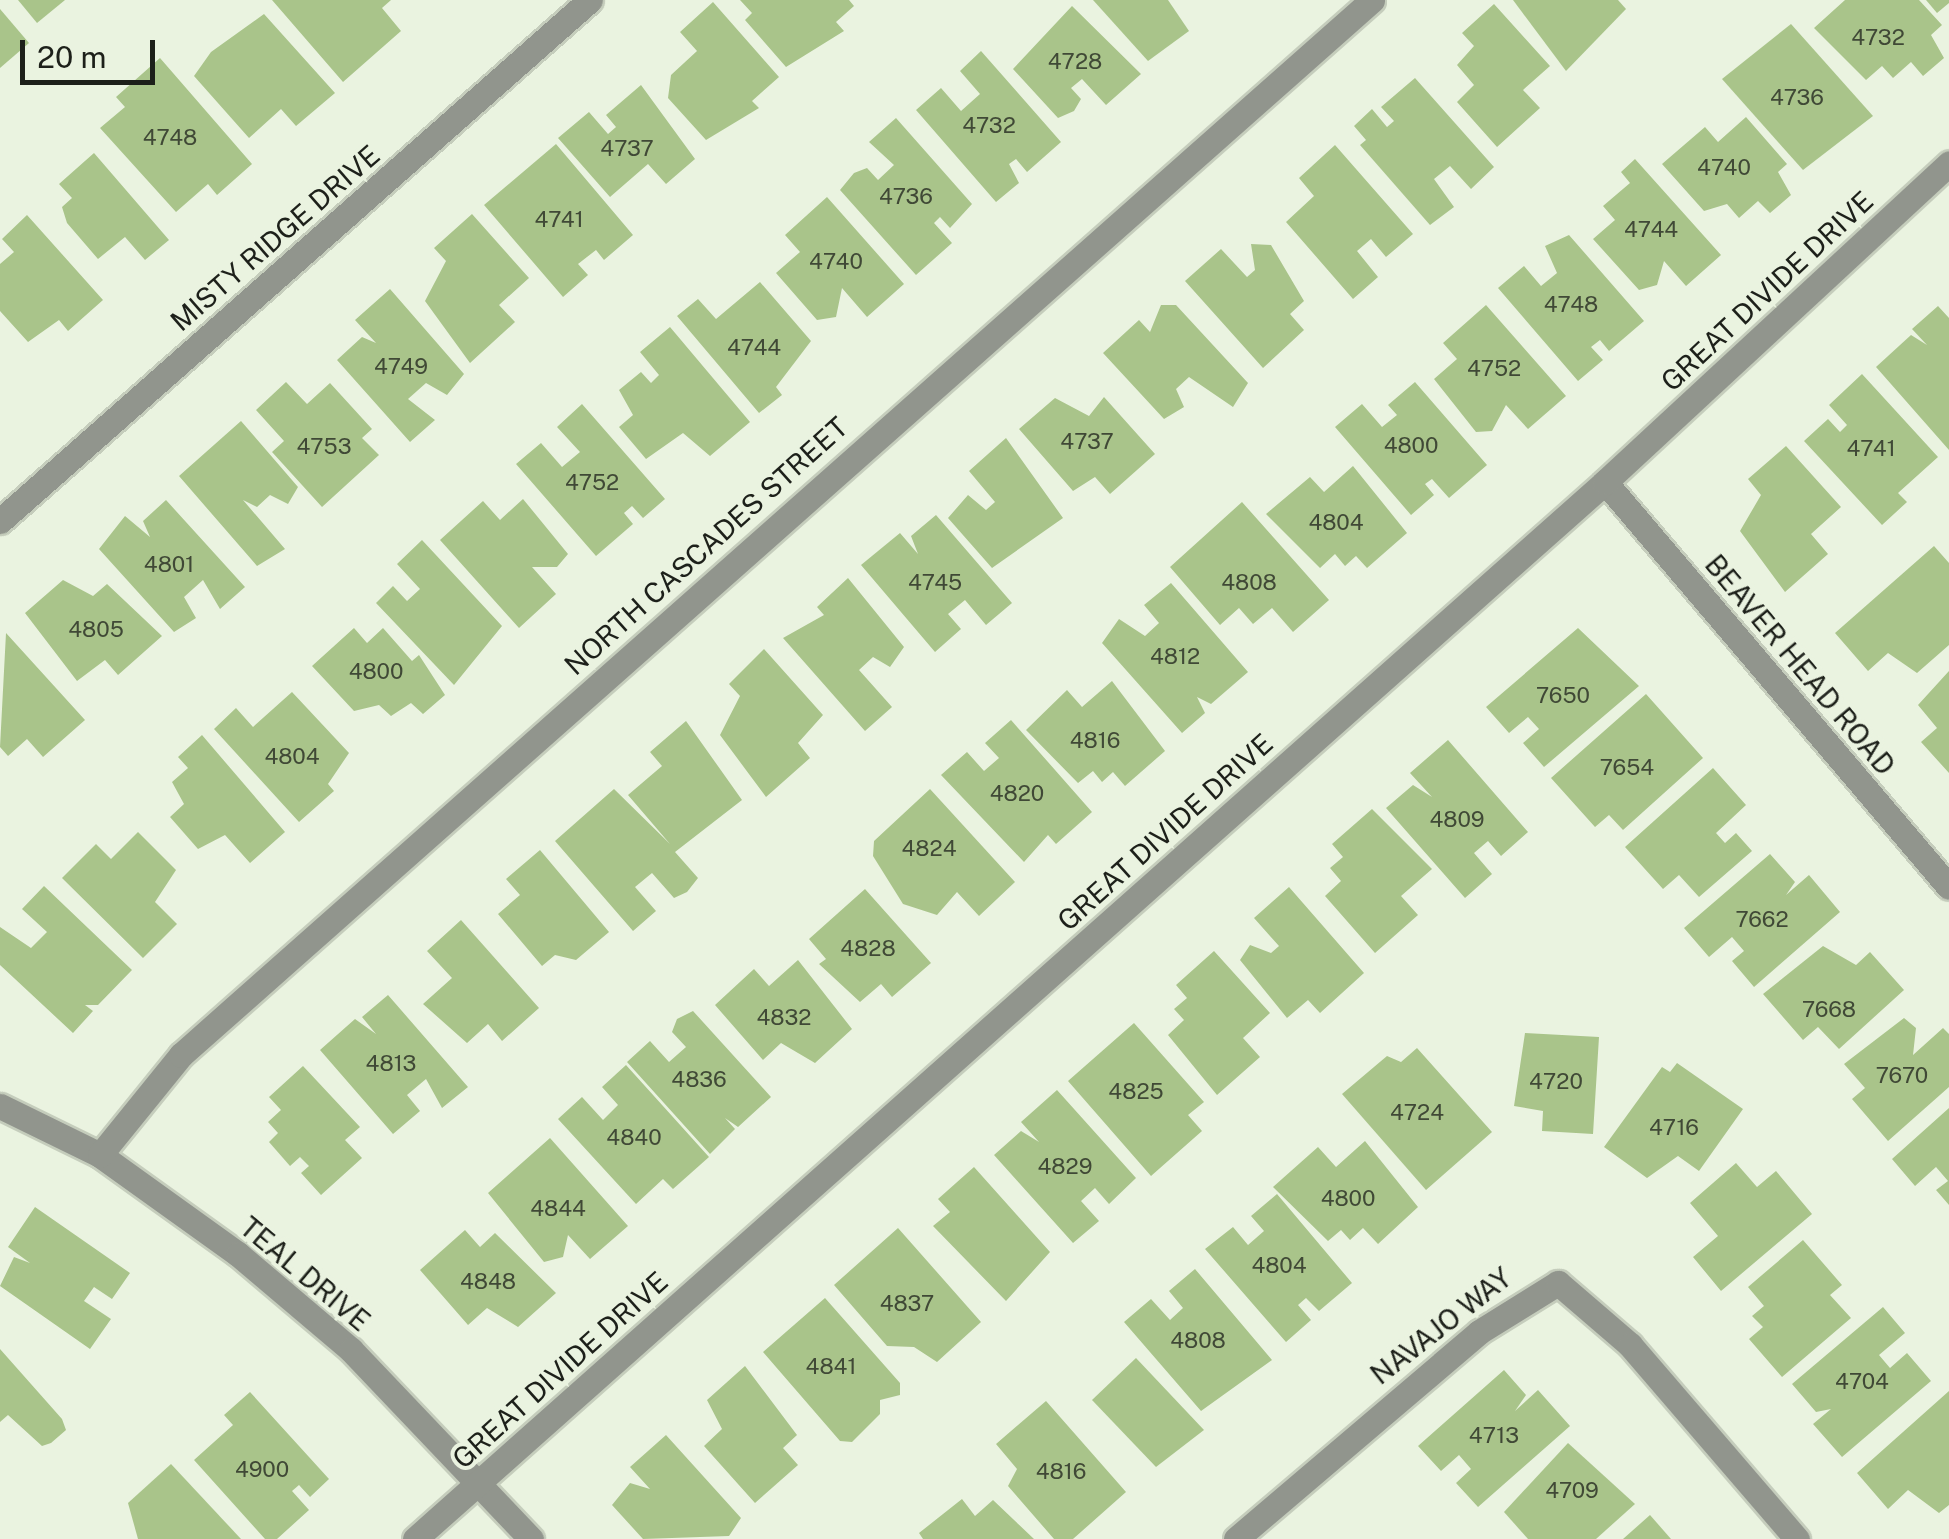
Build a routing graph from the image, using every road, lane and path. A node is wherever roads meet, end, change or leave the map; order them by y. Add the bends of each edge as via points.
1 (590, 0) edge
2 (1372, 0) edge
3 (1949, 163) edge
4 (1605, 482) junction
5 (0, 521) edge
6 (1949, 887) edge
7 (0, 1106) edge
8 (100, 1155) junction
9 (480, 1481) junction
10 (415, 1539) edge
11 (531, 1539) edge
12 (1236, 1539) edge
13 (1797, 1539) edge

1 - 5 street, MISTY RIDGE DRIVE
2 - 8 street, NORTH CASCADES STREET via 181,1055
3 - 4 street, GREAT DIVIDE DRIVE
4 - 6 street, BEAVER HEAD ROAD
4 - 9 street, GREAT DIVIDE DRIVE
7 - 8 street, TEAL DRIVE
8 - 9 street, TEAL DRIVE via 351,1350
9 - 10 street, GREAT DIVIDE DRIVE
9 - 11 street, TEAL DRIVE
12 - 13 street, NAVAJO WAY via 1480,1332 1558,1283 1630,1345

